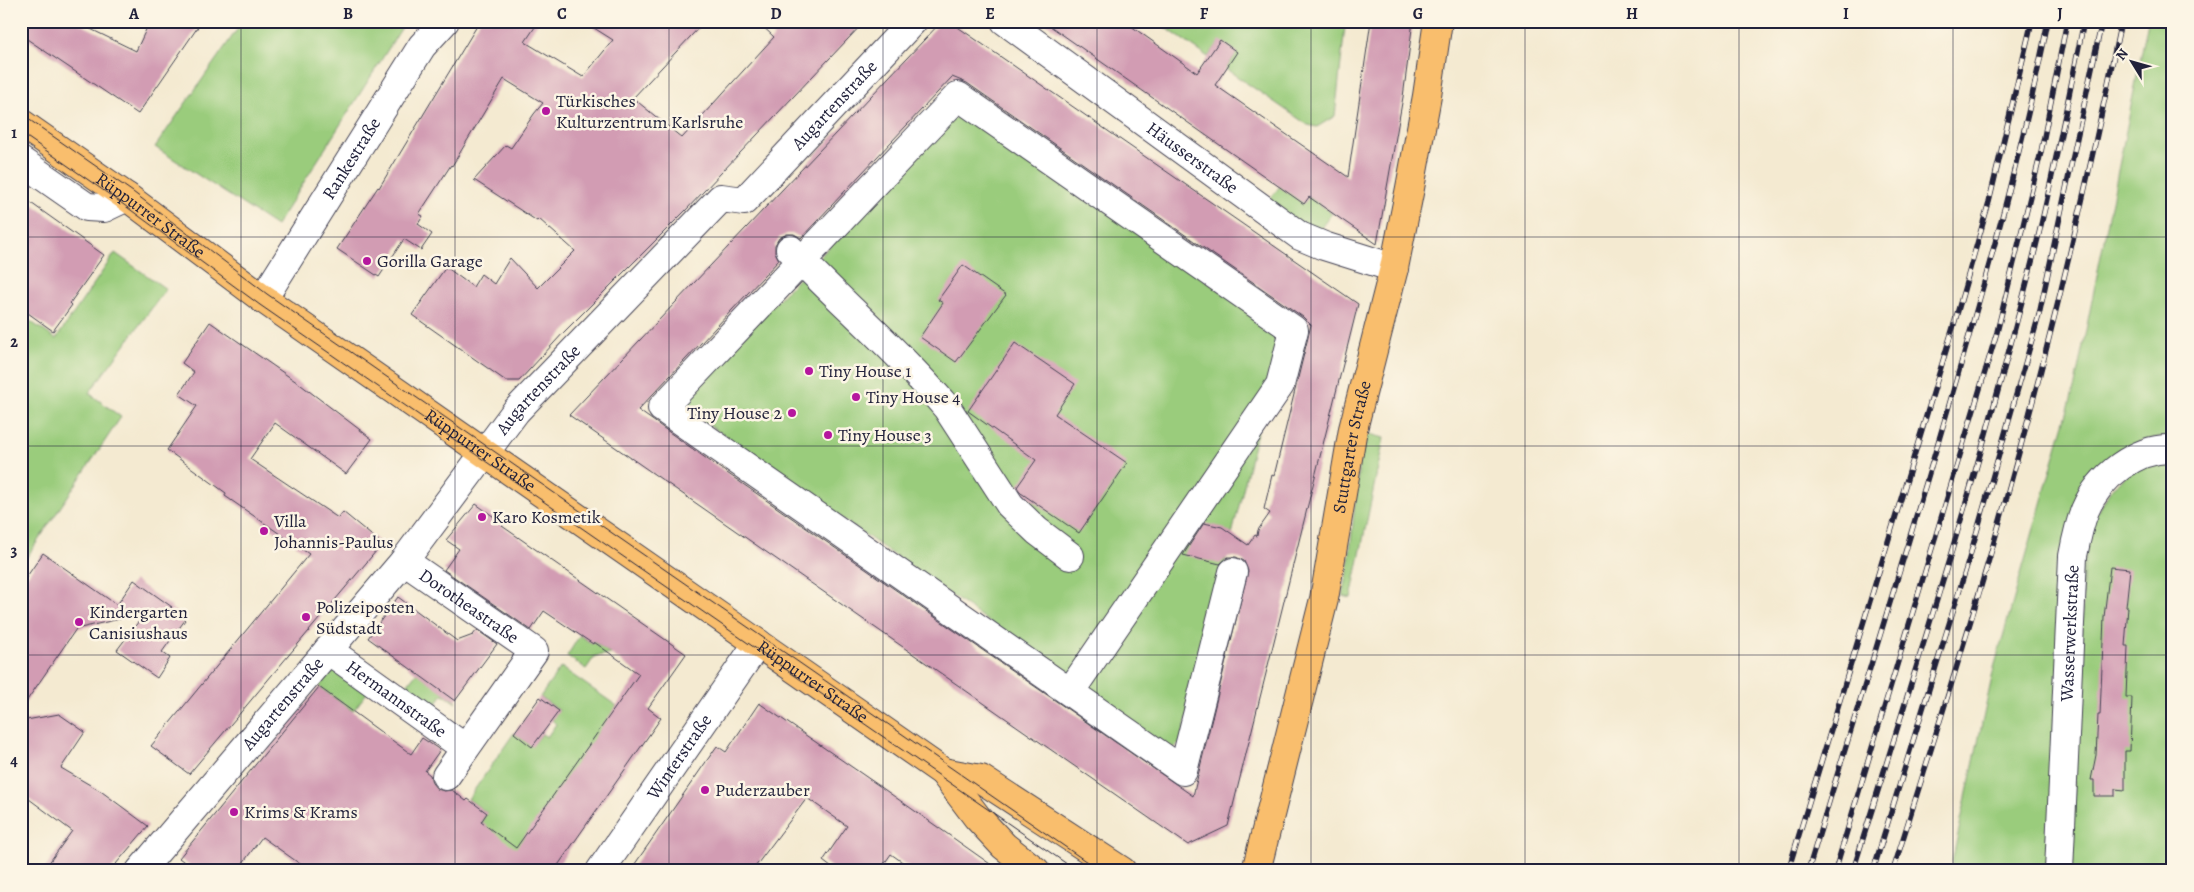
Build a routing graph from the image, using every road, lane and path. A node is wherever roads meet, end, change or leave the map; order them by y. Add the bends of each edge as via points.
1 (445, 21) edge
2 (913, 21) edge
3 (1005, 21) edge
4 (1438, 21) edge
5 (21, 123) edge
6 (21, 161) edge
7 (127, 197) junction
8 (796, 255) junction
9 (1394, 268) junction
10 (263, 299) junction
11 (2173, 449) edge
12 (485, 453) junction
13 (1070, 556) dead end
14 (404, 561) junction
15 (1234, 572) dead end
16 (758, 643) junction
17 (328, 650) junction
18 (534, 651) joint
19 (1070, 692) junction
20 (465, 748) junction
21 (944, 772) junction
22 (446, 776) dead end
23 (140, 871) edge
24 (600, 871) edge
25 (1036, 871) edge
26 (1122, 871) edge
27 (1256, 871) edge
28 (2059, 871) edge

1 - 10 street, Rankestraße via 422,46
2 - 12 street, Augartenstraße via 744,201 721,198 516,411
3 - 9 street, Häusserstraße via 1300,236
4 - 9 main road, Stuttgarter Straße
5 - 7 main road, Rüppurrer Straße
6 - 7 street via 87,207 104,208
7 - 10 main road, Rüppurrer Straße
8 - 13 street via 904,359 947,408 1010,505
8 - 19 street via 662,408
8 - 19 street via 958,96 1294,330 1280,385
9 - 27 main road, Stuttgarter Straße via 1353,429 1324,598
10 - 12 main road, Rüppurrer Straße
11 - 28 street, Wasserwerkstraße via 2152,450 2115,470 2086,508 2078,532 2073,556
12 - 14 street, Augartenstraße
12 - 16 main road, Rüppurrer Straße
14 - 17 street, Augartenstraße
14 - 18 street, Dorotheastraße
15 - 19 street via 1183,771
16 - 21 main road, Rüppurrer Straße
16 - 24 street, Winterstraße
17 - 20 street, Hermannstraße
17 - 23 street, Augartenstraße
18 - 20 street, Hermannstraße
20 - 22 street, Hermannstraße
21 - 25 main road, Rüppurrer Straße via 977,817 1004,846
21 - 26 main road, Rüppurrer Straße via 981,779

